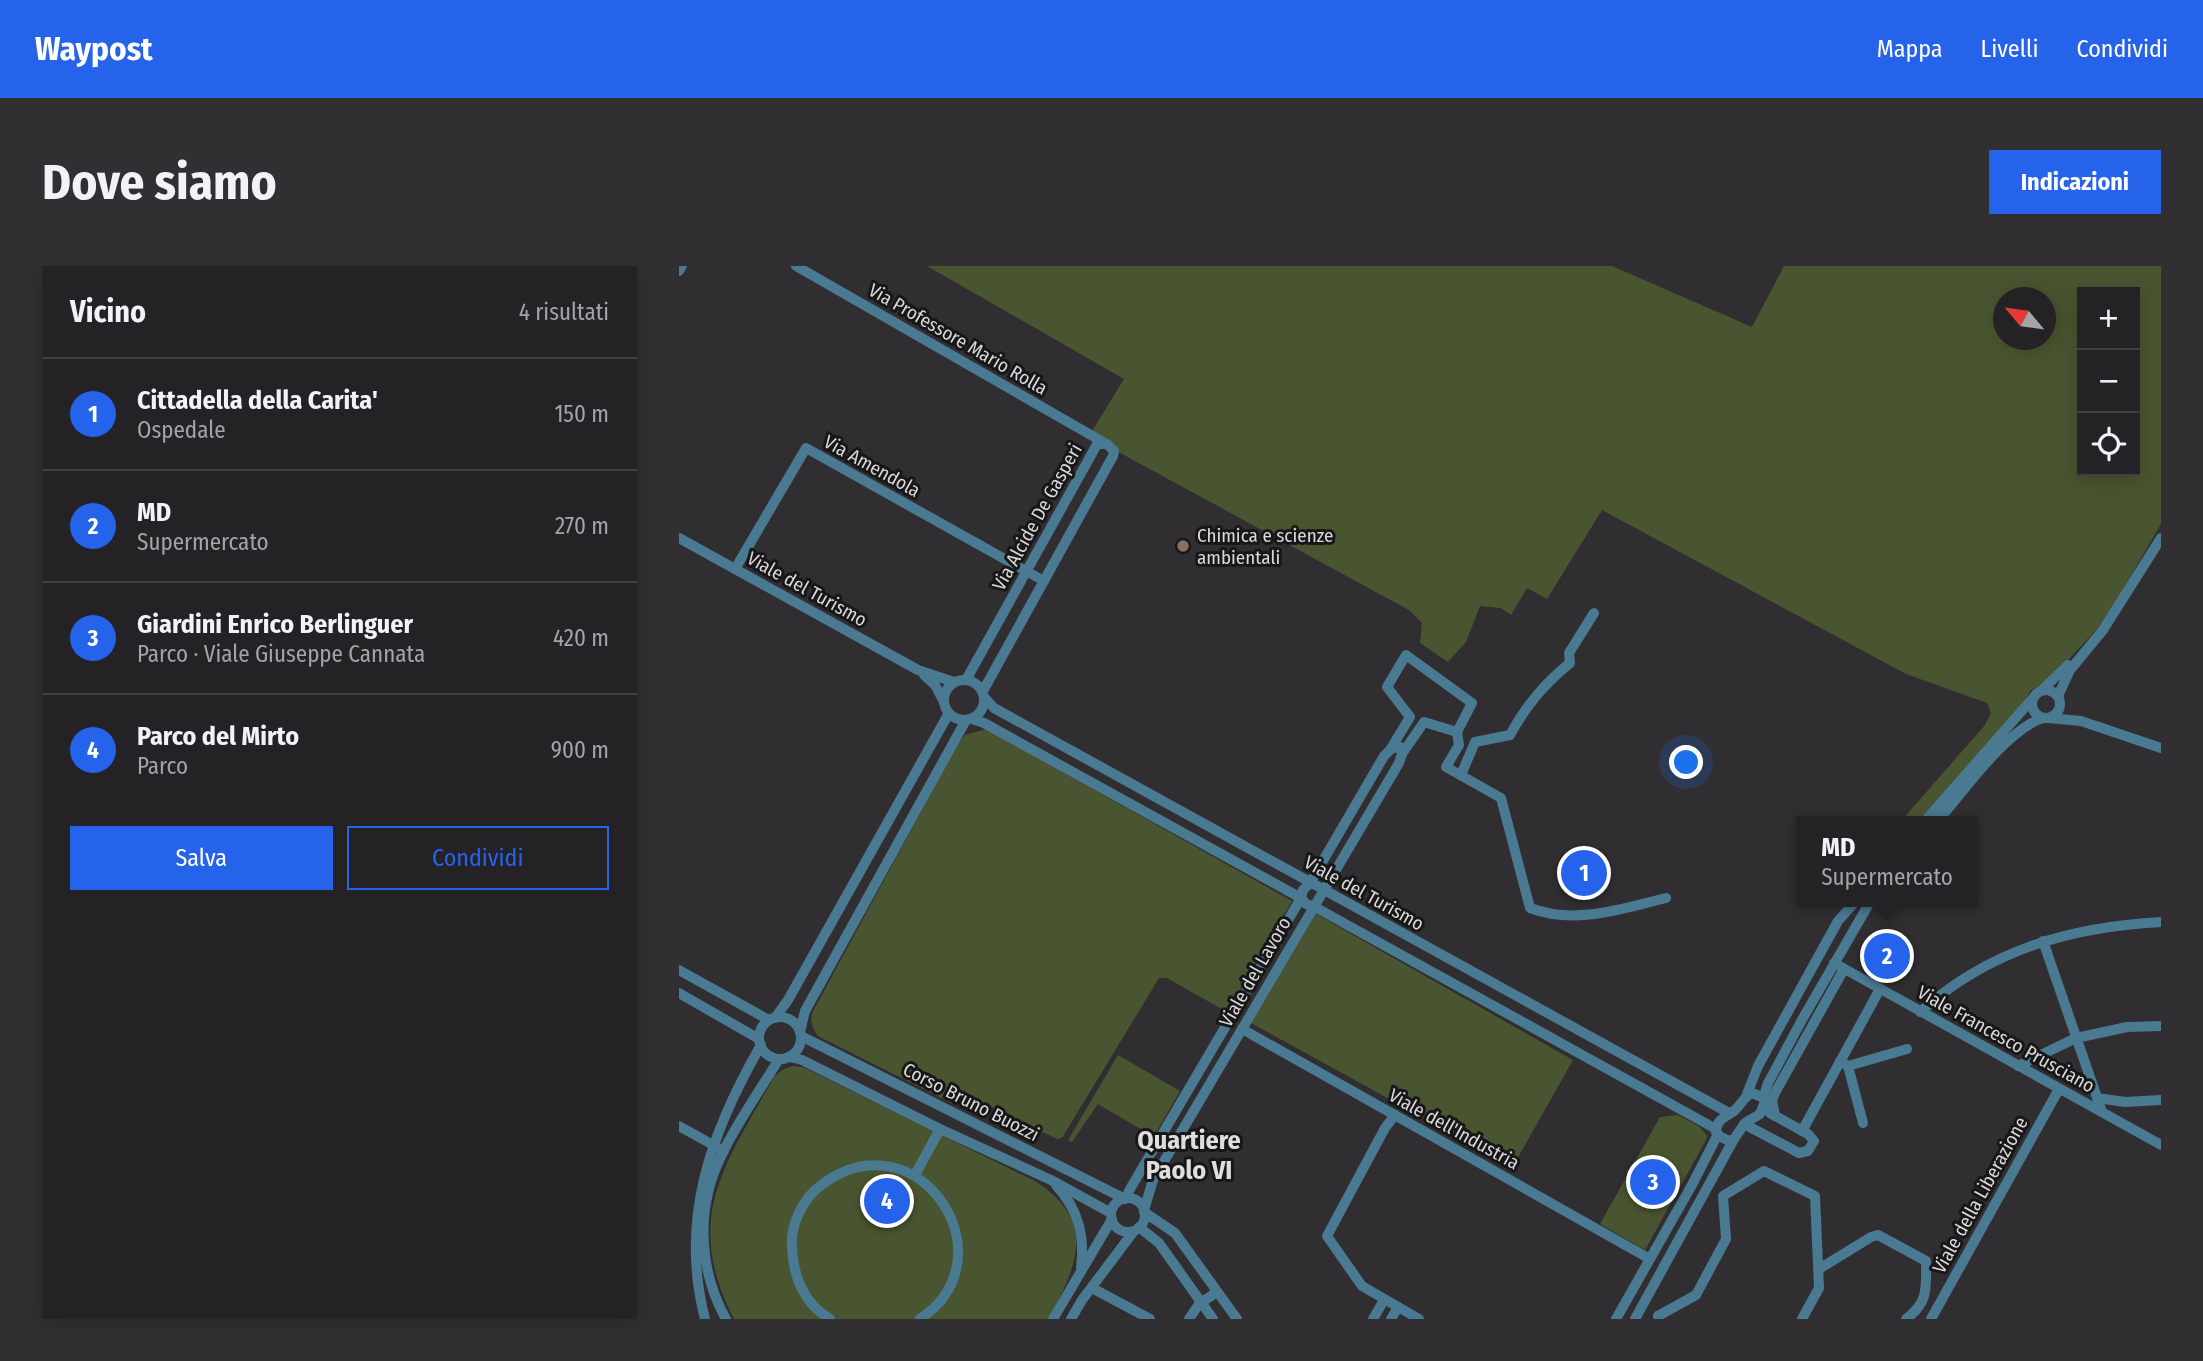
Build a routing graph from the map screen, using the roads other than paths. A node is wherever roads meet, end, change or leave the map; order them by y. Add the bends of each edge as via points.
1 (682, 266) edge
2 (796, 266) edge
3 (679, 271) edge
4 (1103, 442) junction
5 (679, 538) edge
6 (2161, 538) edge
7 (735, 569) junction
8 (1026, 572) junction
9 (1044, 581) junction
10 (1594, 614) dead end
11 (2103, 630) junction
12 (918, 670) junction
13 (966, 680) junction
14 (954, 682) junction
15 (2037, 694) junction
16 (984, 695) junction
17 (2059, 698) junction
18 (944, 702) junction
19 (949, 713) junction
20 (2046, 718) junction
21 (969, 720) junction
22 (2081, 721) junction
23 (1457, 732) junction
24 (2161, 748) edge
25 (1389, 750) junction
26 (1402, 754) junction
27 (1461, 775) junction
28 (1929, 816) edge
29 (1942, 816) edge
30 (1310, 883) junction
31 (1322, 890) junction
32 (1301, 898) junction
33 (1666, 898) dead end
34 (1313, 905) junction
35 (1851, 907) edge
36 (1867, 907) edge
37 (2161, 922) edge
38 (2043, 940) junction
39 (1834, 963) junction
40 (1844, 969) junction
41 (679, 970) edge
42 (1476, 975) junction
43 (1880, 989) junction
44 (1467, 990) junction
45 (679, 993) edge
46 (1920, 1012) junction
47 (772, 1019) junction
48 (2161, 1026) edge
49 (1242, 1029) junction
50 (801, 1034) junction
51 (2076, 1038) junction
52 (760, 1042) junction
53 (1907, 1049) dead end
54 (790, 1057) junction
55 (779, 1059) junction
56 (1634, 1062) junction
57 (1844, 1063) junction
58 (2018, 1066) junction
59 (1626, 1077) junction
60 (2059, 1088) junction
61 (1747, 1094) junction
62 (2098, 1098) junction
63 (2161, 1100) edge
64 (936, 1104) junction
65 (1763, 1104) junction
66 (2102, 1112) junction
67 (1729, 1113) junction
68 (1395, 1115) junction
69 (1775, 1116) junction
70 (966, 1119) junction
71 (926, 1122) junction
72 (1863, 1123) dead end
73 (1744, 1124) junction
74 (679, 1126) edge
75 (940, 1129) junction
76 (1802, 1131) junction
77 (1717, 1132) junction
78 (957, 1137) junction
79 (1734, 1139) junction
80 (708, 1142) junction
81 (2161, 1145) edge
82 (724, 1151) junction
83 (915, 1175) junction
84 (693, 1178) dead end
85 (1051, 1180) junction
86 (1707, 1188) junction
87 (1723, 1196) junction
88 (1126, 1198) junction
89 (1144, 1211) junction
90 (1111, 1216) junction
91 (1136, 1229) junction
92 (685, 1239) dead end
93 (1650, 1259) junction
94 (1819, 1269) junction
95 (1081, 1271) junction
96 (1092, 1288) junction
97 (1217, 1292) junction
98 (1384, 1300) junction
99 (1201, 1302) junction
100 (1921, 1304) junction
101 (1398, 1307) junction
102 (1641, 1307) junction
103 (932, 1310) junction
104 (1135, 1315) edge
105 (1933, 1316) edge
106 (1658, 1318) edge
107 (705, 1319) edge
108 (726, 1319) edge
109 (830, 1319) edge
110 (920, 1319) edge
111 (940, 1319) edge
112 (1053, 1319) edge
113 (1071, 1319) edge
114 (1150, 1319) edge
115 (1189, 1319) edge
116 (1213, 1319) edge
117 (1237, 1319) edge
118 (1373, 1319) edge
119 (1391, 1319) edge
120 (1419, 1319) edge
121 (1616, 1319) edge
122 (1635, 1319) edge
123 (1802, 1319) edge
124 (1906, 1319) edge

1 - 3 street
2 - 4 street, Via Professore Mario Rolla
4 - 8 street, Via Alcide De Gasperi via 1095,448
4 - 9 street, Via Alcide De Gasperi via 1114,451 1113,456
5 - 7 street, Viale del Turismo
6 - 11 street
7 - 8 street, Via Amendola via 806,448
7 - 12 street, Viale del Turismo
8 - 9 street, Via Amendola
8 - 13 street, Via Alcide De Gasperi
9 - 16 street, Via Alcide De Gasperi
10 - 27 street via 1569,653 1570,663 1525,707 1510,735 1475,742
11 - 15 street
11 - 17 street via 2070,670
12 - 14 street, Viale del Turismo
12 - 18 street, Viale del Turismo via 935,685
13 - 14 street
13 - 16 street via 976,683
14 - 18 street
15 - 17 street via 2050,691
15 - 20 street via 2033,710
15 - 28 street
16 - 21 street via 982,710
16 - 30 street, Viale del Turismo via 995,708
17 - 20 street via 2056,714
17 - 22 street
18 - 19 street
19 - 21 street
19 - 47 street via 795,989
20 - 22 street
20 - 29 street via 2013,736
21 - 32 street, Viale del Turismo via 984,723
21 - 50 street via 805,1011
22 - 24 street
23 - 25 street, Viale del Lavoro via 1472,702 1406,654 1387,687 1410,717
23 - 26 street, Viale del Lavoro via 1424,722
23 - 27 street via 1459,745 1446,767
25 - 26 street via 1400,747
25 - 30 street, Viale del Lavoro
26 - 31 street, Viale del Lavoro
27 - 33 street via 1501,798 1530,908 1547,914 1595,915
30 - 31 street, Viale del Turismo
30 - 32 street, Viale del Lavoro
31 - 34 street, Viale del Lavoro
31 - 42 street, Viale del Turismo
32 - 34 street, Viale del Turismo
32 - 88 street, Viale del Lavoro
34 - 44 street, Viale del Turismo
34 - 49 street, Viale del Lavoro
35 - 61 street via 1838,921
36 - 39 street
37 - 38 street via 2118,925
38 - 46 street via 1978,970
38 - 51 street
39 - 40 street, Viale Francesco Prusciano
39 - 65 street via 1776,1066
40 - 43 street, Viale Francesco Prusciano
40 - 69 street via 1776,1091 1772,1100
41 - 47 street
42 - 44 street
42 - 56 street, Viale del Turismo
43 - 46 street, Viale Francesco Prusciano
43 - 57 street
44 - 59 street, Viale del Turismo
45 - 52 street
46 - 58 street, Viale Francesco Prusciano
47 - 50 street via 793,1021
47 - 52 street via 764,1025
48 - 51 street via 2127,1027
49 - 68 street, Viale dell'Industria
49 - 89 street, Viale del Lavoro via 1153,1180
50 - 54 street via 799,1048
50 - 64 street, Corso Bruno Buozzi
51 - 58 street
51 - 62 street
52 - 55 street via 768,1055
52 - 80 street
53 - 57 street
54 - 55 street
54 - 71 street, Corso Bruno Buozzi
55 - 82 street
56 - 59 street
56 - 67 street, Viale del Turismo
57 - 72 street
57 - 76 street
58 - 60 street, Viale Francesco Prusciano
59 - 77 street, Viale del Turismo
60 - 66 street, Viale Francesco Prusciano
60 - 105 street, Viale della Liberazione
61 - 65 street via 1757,1094
61 - 67 street
62 - 63 street
62 - 66 street
64 - 70 street, Corso Bruno Buozzi
64 - 71 street
65 - 69 street
65 - 73 street via 1760,1114
66 - 81 street, Viale Francesco Prusciano
67 - 77 street via 1719,1121
68 - 93 street, Viale dell'Industria
68 - 98 street via 1327,1236 1362,1286
69 - 76 street
70 - 78 street
70 - 88 street, Corso Bruno Buozzi
71 - 75 street, Corso Bruno Buozzi
73 - 76 street via 1799,1153 1808,1151 1814,1141
73 - 79 street
74 - 80 street
75 - 78 street, Corso Bruno Buozzi
75 - 83 street
77 - 79 street, Viale del Turismo via 1724,1140
77 - 93 street
78 - 85 street, Corso Bruno Buozzi
79 - 86 street
80 - 82 street
80 - 84 street
82 - 108 street via 708,1191 704,1231 708,1272
83 - 103 street via 935,1191 950,1212 958,1237 957,1264 948,1289
83 - 109 street via 868,1165 845,1170 814,1191 798,1214 791,1241 793,1268 804,1294
85 - 90 street, Corso Bruno Buozzi
85 - 95 street via 1077,1215 1082,1231
86 - 87 street
86 - 102 street
87 - 94 street via 1764,1171 1815,1196
87 - 106 street via 1726,1239 1696,1294
88 - 89 street via 1137,1201
88 - 90 street via 1116,1204
89 - 91 street
89 - 97 street via 1175,1233
90 - 91 street via 1123,1231
90 - 95 street
91 - 96 street
91 - 99 street via 1159,1243
92 - 107 street via 688,1272
93 - 121 street
94 - 100 street via 1878,1235 1926,1261 1926,1293
94 - 123 street via 1819,1287
95 - 112 street
96 - 104 street
96 - 113 street
97 - 99 street
97 - 117 street
98 - 101 street
98 - 118 street
99 - 115 street
99 - 116 street
100 - 105 street
100 - 124 street
101 - 119 street
101 - 120 street
102 - 106 street
102 - 122 street
103 - 110 street
103 - 111 street
104 - 114 street

